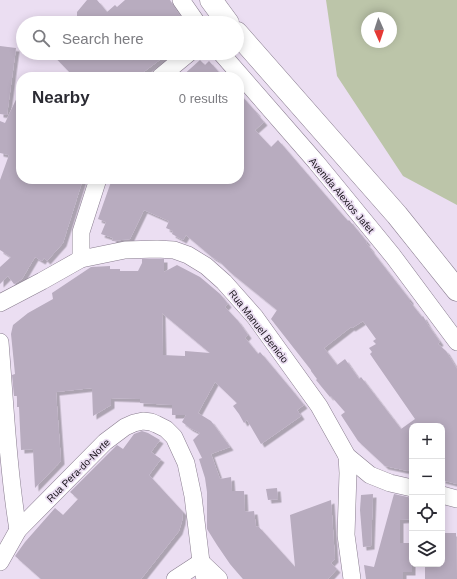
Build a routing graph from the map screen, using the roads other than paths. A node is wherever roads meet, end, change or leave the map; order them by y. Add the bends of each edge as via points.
1 (181, 0) edge
2 (211, 0) edge
3 (192, 16) edge
4 (222, 16) edge
5 (244, 43) edge
6 (181, 60) edge
7 (227, 60) edge
8 (166, 72) edge
9 (238, 72) edge
10 (244, 79) edge
11 (96, 184) edge
12 (81, 259) junction
13 (457, 290) edge
14 (0, 303) edge
15 (0, 342) edge
16 (457, 342) edge
17 (347, 456) junction
18 (409, 487) edge
19 (445, 496) edge
20 (457, 499) edge
21 (18, 530) junction
22 (0, 562) edge
23 (201, 562) junction
24 (175, 579) edge
25 (205, 579) edge
26 (219, 579) edge
27 (352, 579) edge

1 - 3 street
2 - 4 main road
5 - 13 main road via 397,215
6 - 8 street
7 - 9 street, Avenida Alexios Jafet
10 - 16 street, Avenida Alexios Jafet via 394,256
11 - 12 street via 81,232
12 - 14 street, Rua Manuel Benicio
12 - 17 street, Rua Manuel Benicio via 125,250 157,249 174,250 206,266 255,317 319,406
15 - 21 street via 8,452
17 - 18 street, Rua Manuel Benicio via 370,475
17 - 27 street via 346,536
19 - 20 street
21 - 22 street, Rua Pera-do-Norte
21 - 23 street, Rua Pera-do-Norte via 105,442 134,423 151,422 166,429 174,437 186,463
23 - 24 street
23 - 25 street, Rua Pera-do-Norte
23 - 26 street

